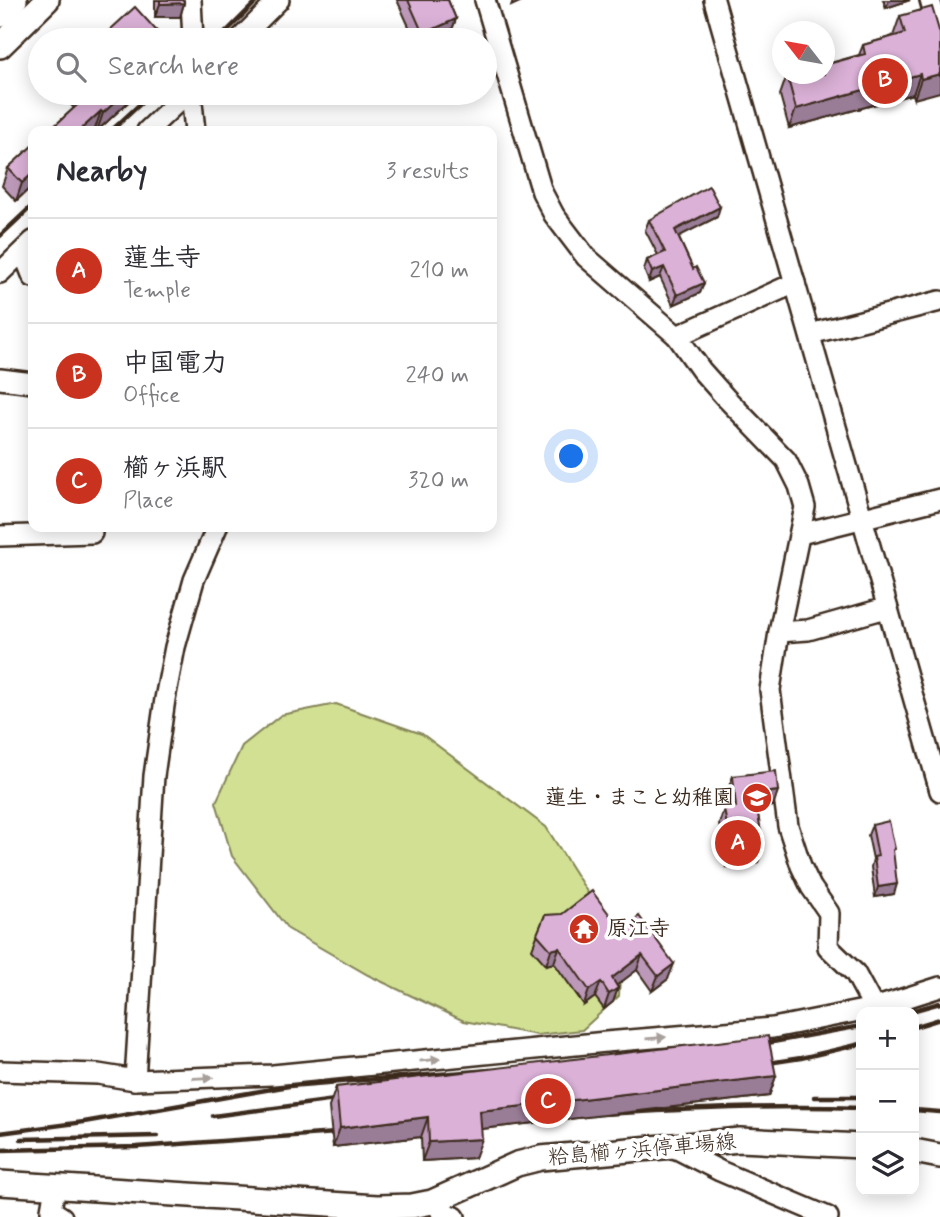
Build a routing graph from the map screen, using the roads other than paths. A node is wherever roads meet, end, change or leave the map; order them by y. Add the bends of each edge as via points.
1 (15, 0) edge
2 (47, 0) edge
3 (191, 0) edge
4 (279, 0) edge
5 (485, 0) edge
6 (714, 0) edge
7 (930, 0) edge
8 (0, 15) edge
9 (192, 28) edge
10 (251, 28) edge
11 (493, 28) edge
12 (940, 36) edge
13 (497, 40) edge
14 (0, 46) edge
15 (176, 105) edge
16 (191, 105) edge
17 (153, 126) edge
18 (194, 126) edge
19 (28, 247) edge
20 (0, 273) edge
21 (795, 283) junction
22 (940, 302) edge
23 (810, 334) junction
24 (677, 336) junction
25 (0, 379) edge
26 (28, 382) edge
27 (940, 499) edge
28 (864, 518) junction
29 (215, 532) edge
30 (92, 533) dead end
31 (800, 534) junction
32 (0, 536) edge
33 (886, 608) junction
34 (779, 632) junction
35 (940, 791) edge
36 (940, 987) edge
37 (873, 1007) edge
38 (877, 1007) edge
39 (856, 1012) edge
40 (0, 1071) edge
41 (135, 1080) junction
42 (671, 1146) junction
43 (856, 1146) edge
44 (919, 1152) edge
45 (940, 1156) edge
46 (0, 1183) edge
47 (55, 1187) junction
48 (417, 1208) edge
49 (276, 1209) edge
50 (62, 1217) edge
51 (455, 1217) edge
52 (827, 1217) edge

1 - 8 main road
2 - 14 main road
3 - 9 street
4 - 10 street
5 - 11 street
6 - 21 street
7 - 12 street
13 - 24 street via 542,192 554,215 586,257
15 - 17 street
16 - 18 street
19 - 20 street
21 - 23 street
21 - 24 street
22 - 23 street
23 - 28 street
24 - 31 street via 725,397 786,460 805,506
25 - 26 street
27 - 28 street
28 - 31 street
28 - 33 street
29 - 41 street via 194,580 164,699 154,776
30 - 32 street
31 - 34 street
33 - 34 street via 808,630
33 - 35 street
34 - 37 street via 770,690 788,826 801,866 829,913 828,947 855,973
36 - 38 street
41 -> 39 street via 273,1076 772,1028
40 - 41 street via 98,1074
42 - 43 main road, 粭島櫛ヶ浜停車場線 via 740,1140
42 - 48 main road, 粭島櫛ヶ浜停車場線 via 541,1158
42 - 52 street
44 - 45 main road
46 - 47 main road
47 - 49 main road via 120,1189
47 - 50 street via 51,1210
48 - 49 main road
48 - 51 street

